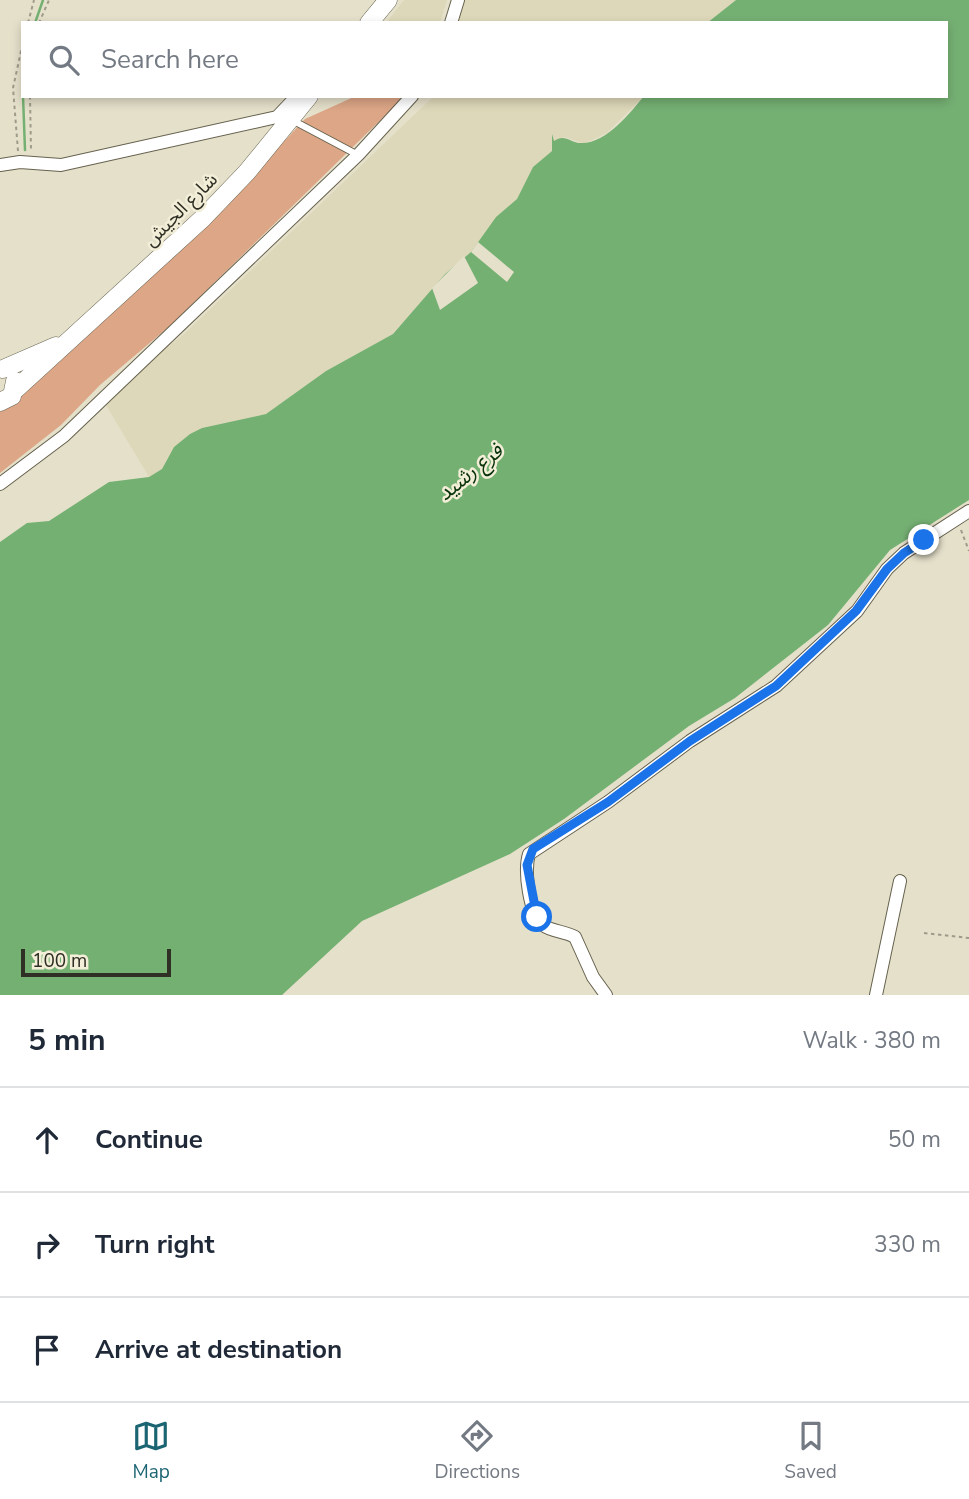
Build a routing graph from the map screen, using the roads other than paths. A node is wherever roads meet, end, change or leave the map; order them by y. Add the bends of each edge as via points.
1 (388, 0) edge
2 (458, 0) edge
3 (371, 21) edge
4 (452, 21) edge
5 (295, 98) edge
6 (307, 98) edge
7 (410, 98) edge
8 (291, 119) junction
9 (358, 155) junction
10 (0, 165) edge
11 (68, 340) junction
12 (2, 369) edge
13 (5, 399) edge
14 (0, 484) edge
15 (969, 511) edge
16 (900, 881) dead end
17 (606, 995) edge
18 (876, 995) edge

1 - 3 main road
2 - 4 street
5 - 10 street via 277,117 79,162
6 - 8 main road, شارع الجيش
7 - 9 street
8 - 9 lane
8 - 11 main road, شارع الجيش via 203,218
9 - 14 street via 64,436
11 - 12 main road, شارع الجيش
11 - 13 main road, شارع الجيش
12 - 13 main road via 12,374
15 - 17 street via 904,553 856,611 776,686 529,854 537,917 546,926 575,937
16 - 18 street

